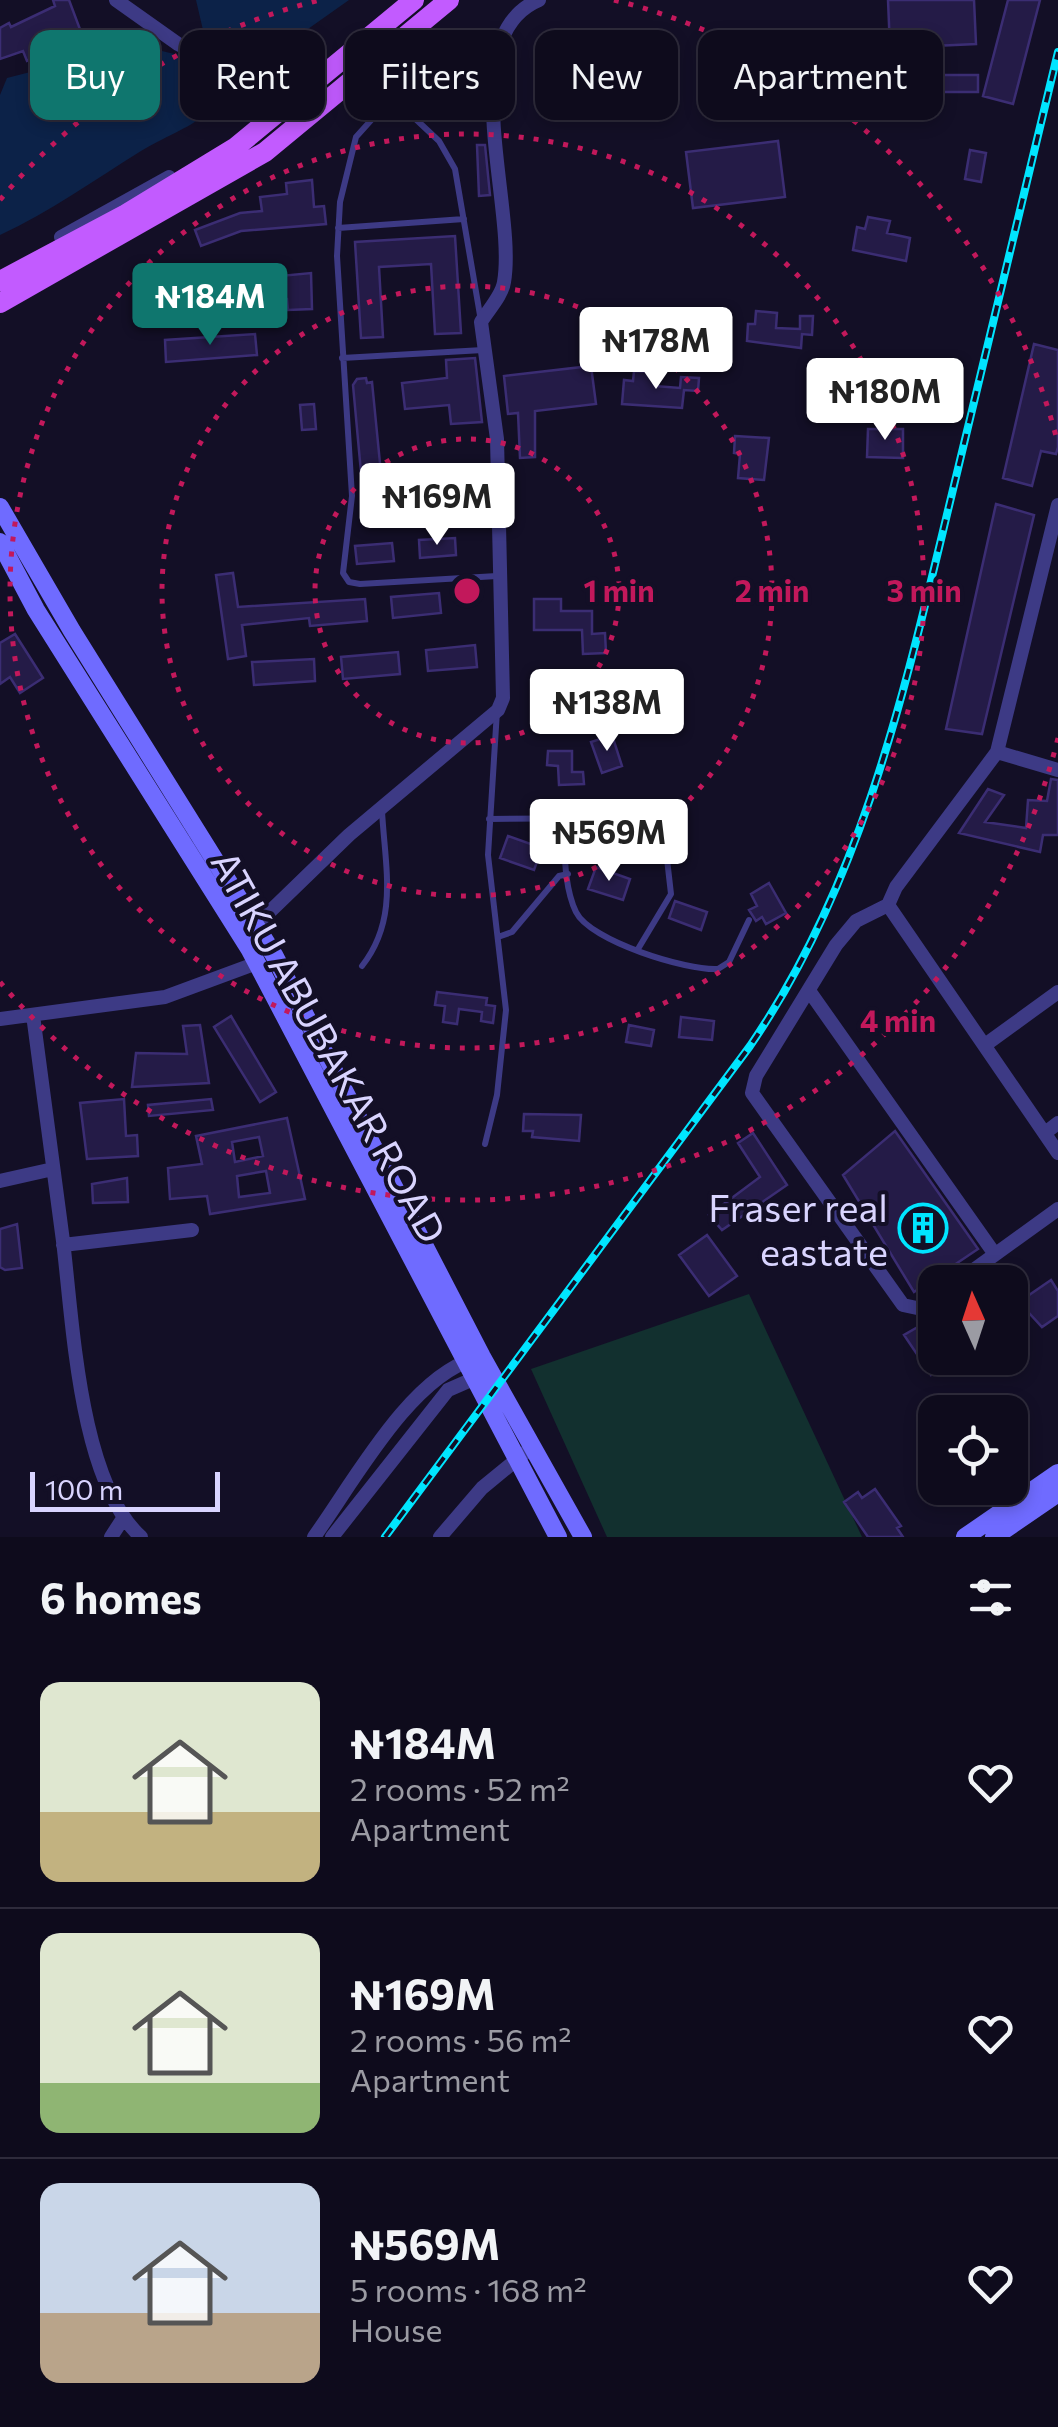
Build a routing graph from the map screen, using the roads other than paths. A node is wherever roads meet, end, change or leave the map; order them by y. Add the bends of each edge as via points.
1 (116, 0) edge
2 (414, 0) edge
3 (449, 0) edge
4 (539, 0) edge
5 (379, 30) edge
6 (415, 30) edge
7 (180, 45) edge
8 (345, 58) edge
9 (325, 75) edge
10 (345, 88) edge
11 (266, 120) edge
12 (270, 120) edge
13 (371, 120) edge
14 (415, 120) edge
15 (464, 218) junction
16 (338, 228) junction
17 (0, 270) edge
18 (0, 281) edge
19 (0, 302) edge
20 (481, 322) junction
21 (484, 350) junction
22 (342, 358) junction
23 (1058, 506) edge
24 (0, 507) edge
25 (0, 542) edge
26 (1053, 546) edge
27 (499, 576) junction
28 (498, 710) junction
29 (997, 752) junction
30 (1058, 770) edge
31 (382, 810) junction
32 (563, 818) junction
33 (489, 819) junction
34 (568, 874) junction
35 (888, 905) junction
36 (749, 920) dead end
37 (256, 925) junction
38 (498, 937) junction
39 (638, 949) junction
40 (257, 963) junction
41 (362, 966) dead end
42 (810, 992) junction
43 (1058, 992) edge
44 (33, 1014) junction
45 (0, 1019) edge
46 (985, 1045) junction
47 (1058, 1123) edge
48 (1045, 1133) junction
49 (485, 1144) dead end
50 (1058, 1153) edge
51 (53, 1169) junction
52 (0, 1182) edge
53 (1058, 1209) edge
54 (192, 1230) dead end
55 (63, 1244) junction
56 (994, 1253) junction
57 (979, 1265) edge
58 (918, 1308) edge
59 (476, 1367) junction
60 (532, 1447) junction
61 (514, 1458) junction
62 (1058, 1473) edge
63 (1058, 1494) edge
64 (122, 1520) junction
65 (111, 1537) edge
66 (141, 1537) edge
67 (314, 1537) edge
68 (332, 1537) edge
69 (440, 1537) edge
70 (558, 1537) edge
71 (583, 1537) edge
72 (965, 1537) edge
73 (994, 1537) edge

1 - 7 street
2 - 5 main road
3 - 6 main road
4 - 20 street via 511,22 494,52 506,249 501,292
8 - 9 main road
10 - 19 main road via 265,152 191,198
11 - 17 street
12 - 18 main road via 192,176
13 - 16 lane via 356,137 345,168
14 - 15 lane via 449,155
15 - 16 lane
15 - 20 lane
16 - 22 lane
20 - 21 street
21 - 22 lane
21 - 27 street via 497,440
22 - 27 lane via 352,496 347,580
23 - 26 street
24 - 37 street
25 - 40 street, ATIKU ABUBAKAR ROAD
26 - 29 street
27 - 28 street
28 - 31 street
28 - 33 lane
29 - 30 street
29 - 35 street
31 - 37 street
31 - 41 lane via 386,922
32 - 33 lane
32 - 34 lane
32 - 39 lane via 600,816 636,824 666,859 671,894
33 - 38 lane
34 - 38 lane via 558,876 512,932
34 - 39 lane via 583,922
35 - 42 street via 856,921
35 - 46 street
36 - 39 lane via 730,962 718,970
37 - 59 street via 350,1095
38 - 49 lane via 506,1010
40 - 44 street via 164,997
40 - 59 street, ATIKU ABUBAKAR ROAD
42 - 56 street
42 - 58 street via 756,1076 753,1096 903,1305
43 - 46 street
44 - 45 street
44 - 51 street
46 - 48 street
47 - 48 street
48 - 50 street
51 - 52 street
51 - 55 street
53 - 56 street
54 - 55 street
55 - 64 street via 84,1398
56 - 57 street
59 - 60 street
59 - 61 street, ATIKU ABUBAKAR ROAD
59 - 67 street via 440,1372
59 - 68 street via 428,1413
60 - 61 street
60 - 71 street
61 - 69 street
61 - 70 street, ATIKU ABUBAKAR ROAD
62 - 72 street
63 - 73 street
64 - 65 street
64 - 66 street

